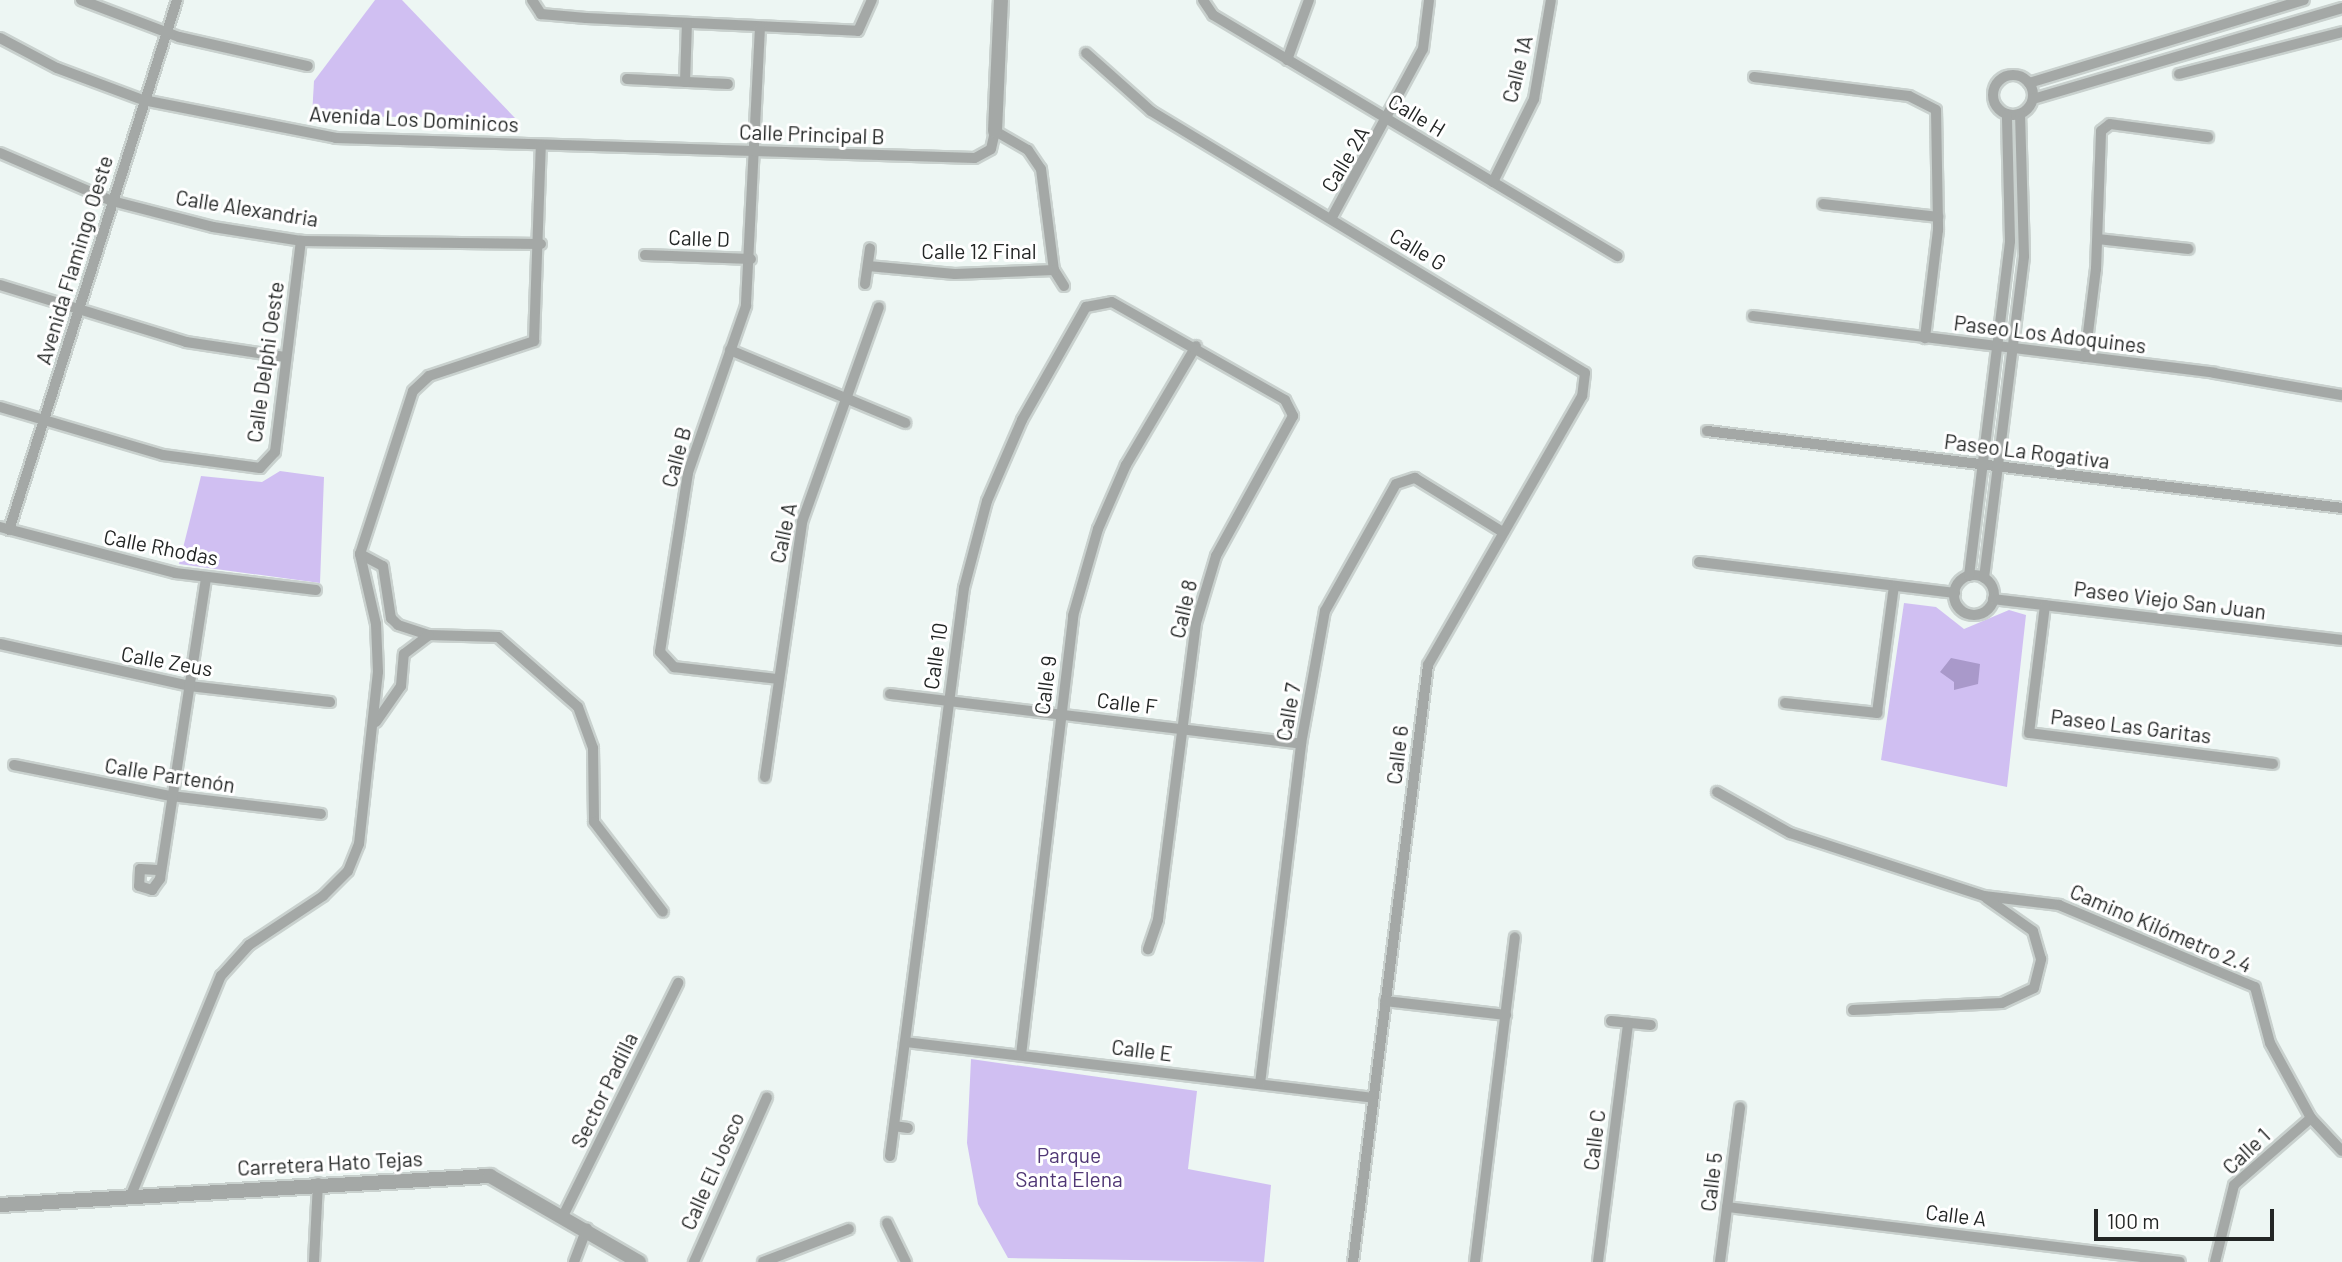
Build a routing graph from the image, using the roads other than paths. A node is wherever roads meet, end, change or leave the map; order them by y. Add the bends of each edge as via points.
1 (81, 0) edge
2 (177, 0) edge
3 (532, 0) edge
4 (872, 0) edge
5 (1001, 0) edge
6 (1203, 0) edge
7 (1309, 0) edge
8 (1429, 0) edge
9 (1551, 0) edge
10 (2304, 0) edge
11 (2342, 8) edge
12 (687, 23) junction
13 (760, 27) junction
14 (2342, 32) edge
15 (166, 33) junction
16 (0, 38) edge
17 (1086, 53) dead end
18 (1287, 60) junction
19 (308, 65) dead end
20 (2179, 74) dead end
21 (1754, 77) dead end
22 (627, 79) dead end
23 (685, 82) junction
24 (2029, 83) junction
25 (728, 84) dead end
26 (2033, 99) junction
27 (144, 100) junction
28 (2020, 114) junction
29 (2007, 115) junction
30 (1390, 121) junction
31 (995, 131) junction
32 (2208, 137) dead end
33 (541, 145) junction
34 (756, 151) junction
35 (0, 153) edge
36 (1493, 182) junction
37 (113, 201) junction
38 (1823, 204) dead end
39 (1938, 217) junction
40 (1331, 219) junction
41 (2098, 239) junction
42 (301, 241) junction
43 (541, 244) junction
44 (870, 248) dead end
45 (2188, 249) dead end
46 (645, 255) dead end
47 (1618, 256) dead end
48 (751, 259) junction
49 (868, 266) junction
50 (1054, 270) junction
51 (865, 284) dead end
52 (0, 285) edge
53 (1063, 286) dead end
54 (880, 307) dead end
55 (79, 313) junction
56 (1753, 316) dead end
57 (1924, 338) junction
58 (1196, 346) junction
59 (1997, 347) junction
60 (2013, 348) junction
61 (730, 350) junction
62 (285, 357) junction
63 (2085, 357) junction
64 (2342, 395) edge
65 (843, 398) junction
66 (0, 407) edge
67 (905, 423) dead end
68 (44, 424) junction
69 (1707, 431) dead end
70 (1982, 465) junction
71 (1998, 467) junction
72 (2342, 508) edge
73 (4, 529) edge
74 (1501, 531) junction
75 (360, 554) junction
76 (1699, 562) dead end
77 (1969, 576) junction
78 (206, 577) junction
79 (1984, 578) junction
80 (1894, 586) junction
81 (316, 590) dead end
82 (1955, 593) junction
83 (1993, 598) junction
84 (2045, 605) junction
85 (429, 635) junction
86 (2342, 640) edge
87 (0, 644) edge
88 (778, 679) junction
89 (189, 686) junction
90 (890, 694) dead end
91 (948, 701) junction
92 (330, 702) dead end
93 (1785, 703) dead end
94 (1061, 714) junction
95 (376, 722) junction
96 (1181, 730) junction
97 (1301, 744) junction
98 (2273, 764) dead end
99 (14, 765) dead end
100 (765, 777) dead end
101 (1717, 792) dead end
102 (171, 796) junction
103 (321, 814) dead end
104 (158, 870) dead end
105 (1984, 896) junction
106 (663, 912) dead end
107 (1515, 937) dead end
108 (1148, 949) dead end
109 (678, 982) dead end
110 (1385, 1001) junction
111 (1853, 1010) dead end
112 (1506, 1015) junction
113 (1611, 1021) dead end
114 (1628, 1023) junction
115 (1651, 1025) dead end
116 (905, 1042) junction
117 (1021, 1055) junction
118 (1260, 1084) junction
119 (767, 1097) dead end
120 (1373, 1098) junction
121 (1740, 1107) dead end
122 (2311, 1118) junction
123 (894, 1126) junction
124 (908, 1128) dead end
125 (2342, 1151) edge
126 (890, 1156) dead end
127 (318, 1184) junction
128 (131, 1195) junction
129 (0, 1205) edge
130 (1727, 1207) junction
131 (564, 1214) junction
132 (887, 1223) dead end
133 (587, 1227) junction
134 (849, 1228) dead end
135 (314, 1262) edge
136 (574, 1262) edge
137 (639, 1262) edge
138 (694, 1262) edge
139 (763, 1262) edge
140 (906, 1262) edge
141 (1353, 1262) edge
142 (1475, 1262) edge
143 (1598, 1262) edge
144 (1720, 1262) edge
145 (2180, 1262) edge
146 (2215, 1262) edge

1 - 15 street
2 - 15 street, Avenida Flamingo Oeste
3 - 12 street via 541,14
4 - 13 street via 858,31
5 - 31 street
6 - 18 street, Calle H via 1213,15
7 - 18 street
8 - 30 street, Calle 2A via 1423,50
9 - 36 street, Calle 1A via 1534,99
10 - 24 street
11 - 26 street
12 - 13 street
12 - 23 street
13 - 34 street
14 - 20 street
15 - 19 street
15 - 27 street, Avenida Flamingo Oeste
16 - 27 street, Avenida Los Dominicos via 57,68
17 - 40 street, Calle G via 1151,111
18 - 30 street, Calle H
21 - 39 street via 1925,99 1936,110
22 - 23 street
23 - 25 street
24 - 26 street
24 - 29 street via 2011,75 1995,86 1996,106
26 - 28 street
27 - 33 street, Avenida Los Dominicos via 336,138
27 - 37 street, Avenida Flamingo Oeste
28 - 29 street
28 - 60 street via 2025,226
29 - 59 street via 2010,241
30 - 36 street, Calle H
30 - 40 street, Calle 2A
31 - 34 street, Calle Principal B via 991,149 975,158
31 - 50 street, Calle 12 Final via 1028,150 1041,169
32 - 41 street via 2110,124 2101,131
33 - 34 street, Calle Principal B
33 - 43 street, Avenida Los Dominicos
34 - 48 street, Calle B
35 - 37 street, Calle Alexandria
36 - 47 street, Calle H
37 - 42 street, Calle Alexandria
37 - 55 street, Avenida Flamingo Oeste
38 - 39 street
39 - 57 street
40 - 74 street, Calle G via 1585,373 1582,396
41 - 45 street
41 - 63 street
42 - 43 street, Calle Alexandria
42 - 62 street, Calle Delphi Oeste
43 - 75 street, Avenida Los Dominicos via 534,341 429,376 413,391
44 - 49 street
46 - 48 street, Calle D
48 - 61 street, Calle B via 746,306
49 - 50 street, Calle 12 Final via 955,274
49 - 51 street
50 - 53 street
52 - 55 street
54 - 65 street, Calle A
55 - 62 street via 186,342
55 - 68 street, Avenida Flamingo Oeste
56 - 57 street, Paseo Los Adoquines
57 - 59 street, Paseo Los Adoquines
58 - 91 street, Calle 10 via 1112,302 1086,307 1022,420 987,500 964,588
58 - 94 street, Calle 9 via 1126,465 1098,529 1073,616
58 - 96 street, Calle 8 via 1285,400 1293,416 1216,556 1196,622
59 - 60 street, Paseo Los Adoquines
59 - 70 street
60 - 63 street, Paseo Los Adoquines
60 - 71 street
61 - 65 street
61 - 88 street, Calle B via 688,473 660,652 674,667
62 - 68 street, Calle Delphi Oeste via 275,452 260,468 163,455
63 - 64 street, Paseo Los Adoquines
65 - 67 street
65 - 88 street, Calle A via 802,522
66 - 68 street, Calle Delphi Oeste
68 - 73 street, Avenida Flamingo Oeste
69 - 70 street, Paseo La Rogativa
70 - 71 street, Paseo La Rogativa
70 - 77 street
71 - 72 street, Paseo La Rogativa
71 - 79 street
73 - 78 street, Calle Rhodas
74 - 97 street, Calle 7 via 1415,478 1396,484 1325,611
74 - 110 street, Calle 6 via 1428,665
75 - 85 street via 383,566 391,618
75 - 95 street via 376,624
76 - 80 street
77 - 79 street
77 - 82 street
78 - 81 street, Calle Rhodas
78 - 89 street
79 - 83 street
80 - 82 street
80 - 93 street via 1877,713
82 - 83 street via 1960,609 1972,615 1984,612
83 - 84 street, Paseo Viejo San Juan
84 - 86 street, Paseo Viejo San Juan
84 - 98 street, Paseo Las Garitas via 2029,733
85 - 95 street via 404,654 401,686
85 - 106 street via 498,637 578,707 593,748 594,822
87 - 89 street, Calle Zeus
88 - 100 street, Calle A
89 - 92 street, Calle Zeus
89 - 102 street
90 - 91 street, Calle F
91 - 94 street, Calle F
91 - 116 street, Calle 10
94 - 96 street, Calle F
94 - 117 street, Calle 9
95 - 128 street via 359,844 348,872 249,945 221,976
96 - 97 street, Calle F
96 - 108 street, Calle 8 via 1158,920
97 - 118 street, Calle 7
99 - 102 street, Calle Partenón
101 - 105 street, Camino Kilómetro 2.4 via 1790,833
102 - 103 street, Calle Partenón
102 - 104 street
105 - 111 street via 2033,931 2040,959 2034,988 2001,1003
105 - 122 street, Camino Kilómetro 2.4 via 2059,905 2255,988 2270,1043
107 - 112 street
109 - 131 street, Sector Padilla
110 - 112 street
110 - 120 street, Calle 6
112 - 142 street
113 - 114 street
114 - 115 street
114 - 143 street, Calle C
116 - 117 street, Calle E
116 - 123 street, Calle 10
117 - 118 street, Calle E
118 - 120 street, Calle E
119 - 138 street, Calle El Josco
120 - 141 street, Calle 6
121 - 130 street, Calle 5
122 - 125 street, Camino Kilómetro 2.4
122 - 146 street, Calle 1 via 2234,1185
123 - 124 street
123 - 126 street, Calle 10
127 - 128 street, Carretera Hato Tejas
127 - 131 street, Carretera Hato Tejas via 490,1176
127 - 135 street
128 - 129 street, Carretera Hato Tejas
130 - 144 street, Calle 5
130 - 145 street, Calle A
131 - 133 street, Carretera Hato Tejas
132 - 140 street
133 - 136 street
133 - 137 street, Carretera Hato Tejas
134 - 139 street

